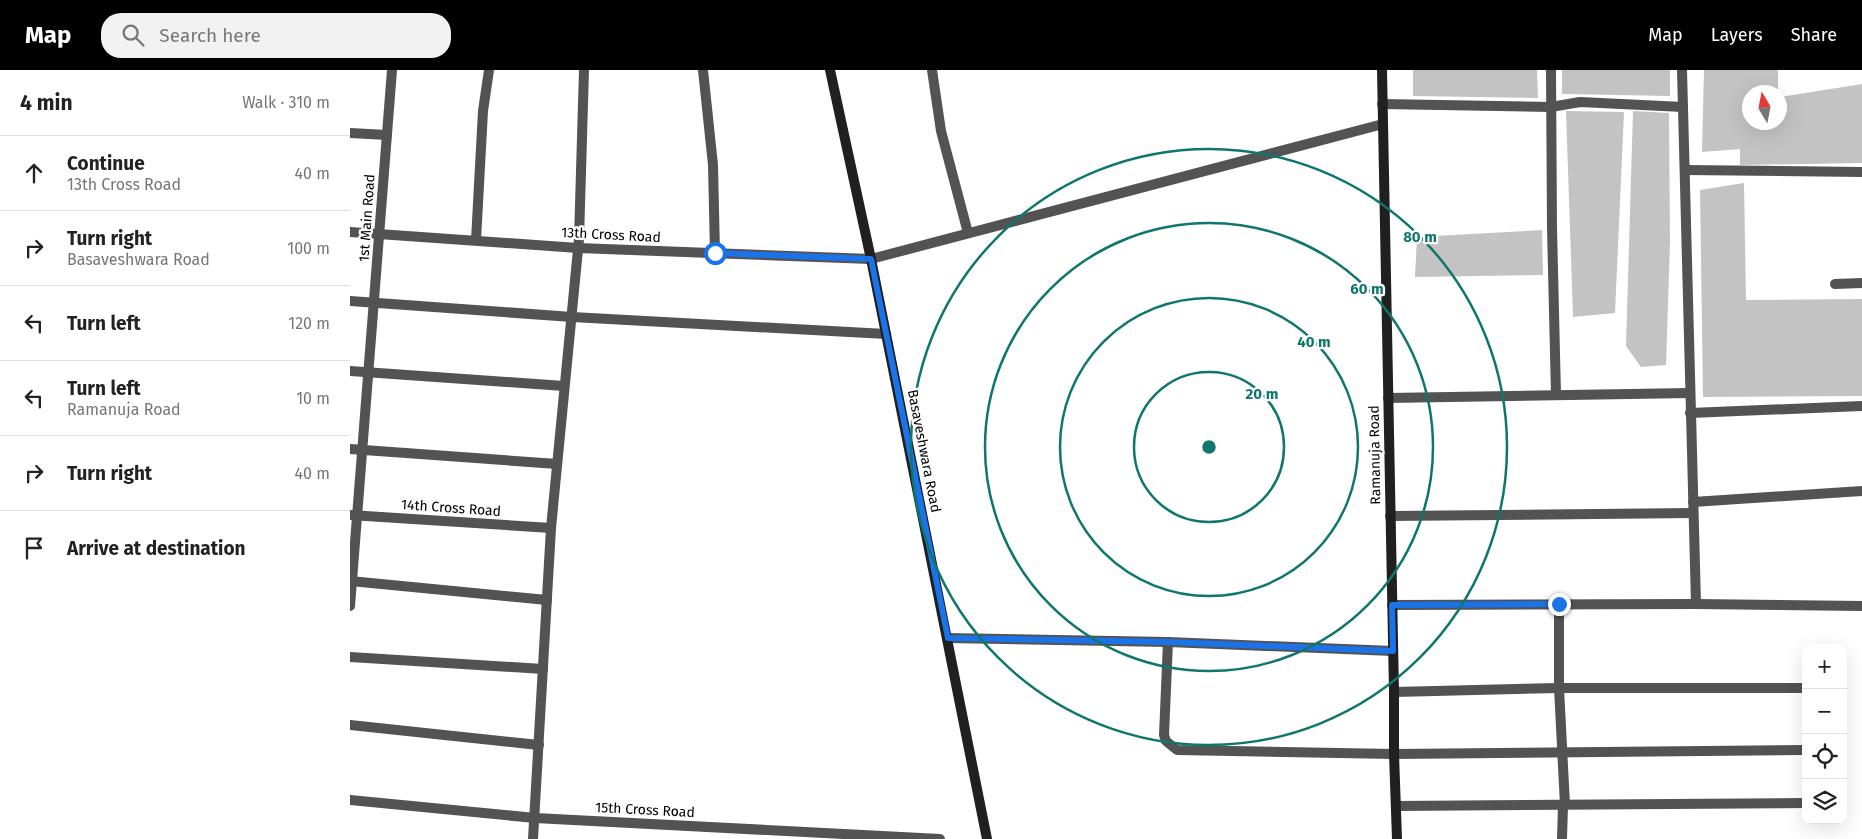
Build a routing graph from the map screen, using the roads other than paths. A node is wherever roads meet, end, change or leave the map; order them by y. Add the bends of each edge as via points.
1 (392, 70) edge
2 (489, 70) edge
3 (584, 70) edge
4 (703, 70) edge
5 (830, 70) edge
6 (932, 70) edge
7 (1382, 70) edge
8 (1551, 70) edge
9 (1682, 70) edge
10 (1382, 104) junction
11 (1551, 107) junction
12 (1683, 107) junction
13 (1383, 124) junction
14 (350, 133) edge
15 (387, 136) junction
16 (1685, 170) junction
17 (1862, 172) edge
18 (350, 232) edge
19 (968, 233) junction
20 (380, 234) junction
21 (476, 240) junction
22 (578, 248) junction
23 (715, 253) junction
24 (871, 259) junction
25 (1862, 282) edge
26 (1835, 284) dead end
27 (350, 301) edge
28 (375, 303) junction
29 (572, 316) junction
30 (886, 334) junction
31 (350, 371) edge
32 (369, 372) junction
33 (564, 386) junction
34 (1690, 393) junction
35 (1556, 395) junction
36 (1388, 398) junction
37 (1862, 406) edge
38 (1690, 413) junction
39 (350, 449) edge
40 (363, 450) junction
41 (557, 464) junction
42 (1862, 491) edge
43 (1693, 502) junction
44 (1693, 513) junction
45 (354, 515) edge
46 (1390, 516) junction
47 (551, 528) junction
48 (351, 581) edge
49 (546, 600) junction
50 (1559, 604) junction
51 (1696, 604) junction
52 (1392, 605) junction
53 (350, 606) edge
54 (1862, 606) edge
55 (948, 638) junction
56 (1168, 642) junction
57 (1393, 651) junction
58 (350, 657) edge
59 (543, 669) junction
60 (1559, 688) junction
61 (1802, 688) dead end
62 (1394, 692) junction
63 (350, 725) edge
64 (539, 744) junction
65 (1802, 750) edge
66 (1562, 753) junction
67 (1394, 754) junction
68 (350, 800) edge
69 (1802, 803) edge
70 (1563, 805) junction
71 (1396, 806) junction
72 (536, 818) junction
73 (533, 839) edge
74 (940, 839) edge
75 (987, 839) edge
76 (1397, 839) edge
77 (1562, 839) edge

1 - 15 street, 1st Main Road
2 - 21 street via 483,111
3 - 22 street
4 - 23 street via 713,165
5 - 24 street, Basaveshwara Road
6 - 19 street via 941,131
7 - 10 street, Ramanuja Road
8 - 11 street
9 - 12 street
10 - 11 street
10 - 13 street, Ramanuja Road
11 - 12 street via 1580,102
11 - 35 street
12 - 16 street
13 - 19 street, 13th Cross Road
13 - 36 street, Ramanuja Road
14 - 15 street
15 - 20 street, 1st Main Road
16 - 17 street
16 - 34 street
18 - 20 street, 13th Cross Road
19 - 24 street, 13th Cross Road
20 - 21 street, 13th Cross Road
20 - 28 street, 1st Main Road
21 - 22 street, 13th Cross Road
22 - 23 street, 13th Cross Road
22 - 29 street
23 - 24 street, 13th Cross Road
24 - 30 street, Basaveshwara Road
25 - 26 street
27 - 28 street
28 - 29 street
28 - 32 street, 1st Main Road
29 - 30 street
29 - 33 street
30 - 55 street, Basaveshwara Road
31 - 32 street
32 - 33 street
32 - 40 street, 1st Main Road
33 - 41 street
34 - 35 street
34 - 38 street
35 - 36 street
36 - 46 street, Ramanuja Road
37 - 38 street
38 - 43 street
39 - 40 street
40 - 41 street
40 - 45 street, 1st Main Road
41 - 47 street
42 - 43 street
43 - 44 street
44 - 46 street
44 - 51 street
45 - 47 street, 14th Cross Road
45 - 48 street, 1st Main Road
46 - 52 street, Ramanuja Road
47 - 49 street
48 - 49 street
48 - 53 street, 1st Main Road
49 - 59 street
50 - 51 street
50 - 52 street
50 - 60 street
51 - 54 street
52 - 57 street, Ramanuja Road
55 - 56 street
55 - 75 street, Basaveshwara Road
56 - 57 street
56 - 67 street via 1164,735 1176,750
57 - 62 street, Ramanuja Road
58 - 59 street
59 - 64 street
60 - 61 street
60 - 62 street
60 - 66 street
62 - 67 street, Ramanuja Road
63 - 64 street
64 - 72 street
65 - 66 street
66 - 67 street
66 - 70 street
67 - 71 street, Ramanuja Road
68 - 72 street, 15th Cross Road
69 - 70 street
70 - 71 street
70 - 77 street
71 - 76 street, Ramanuja Road
72 - 73 street
72 - 74 street, 15th Cross Road

